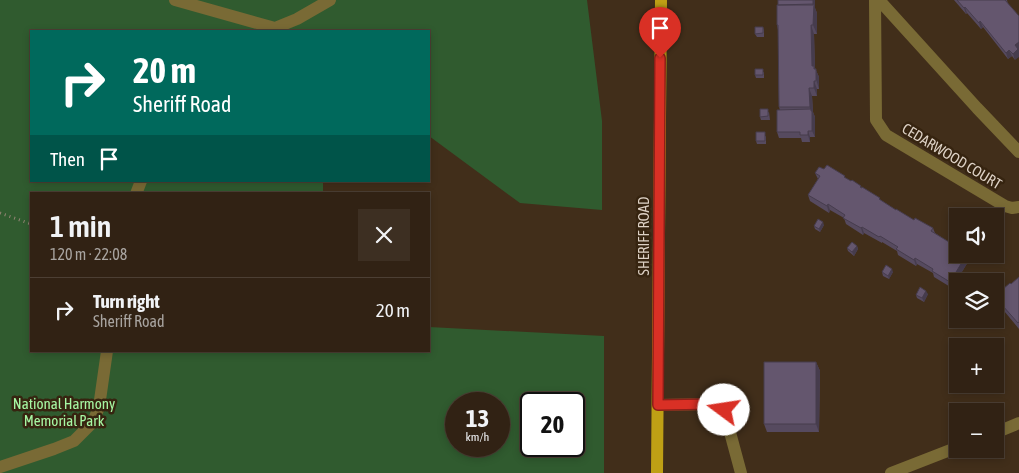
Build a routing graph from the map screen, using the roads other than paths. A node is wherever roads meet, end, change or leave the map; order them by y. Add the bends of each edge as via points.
1 (175, 0) edge
2 (330, 0) edge
3 (661, 0) edge
4 (875, 0) edge
5 (879, 0) edge
6 (273, 29) edge
7 (1019, 152) edge
8 (1019, 207) edge
9 (107, 352) edge
10 (658, 405) junction
11 (1019, 423) edge
12 (1004, 429) edge
13 (949, 450) edge
14 (0, 467) edge
15 (657, 473) edge
16 (741, 473) edge
17 (891, 473) edge

1 - 6 street
2 - 6 street
3 - 10 main road, SHERIFF ROAD
4 - 8 street, CEDARWOOD COURT via 876,120 886,135 1005,206
5 - 7 street
9 - 14 street via 99,407 93,422 74,441
10 - 15 main road, SHERIFF ROAD
10 - 16 street via 712,404 724,410
11 - 12 street
13 - 17 street

